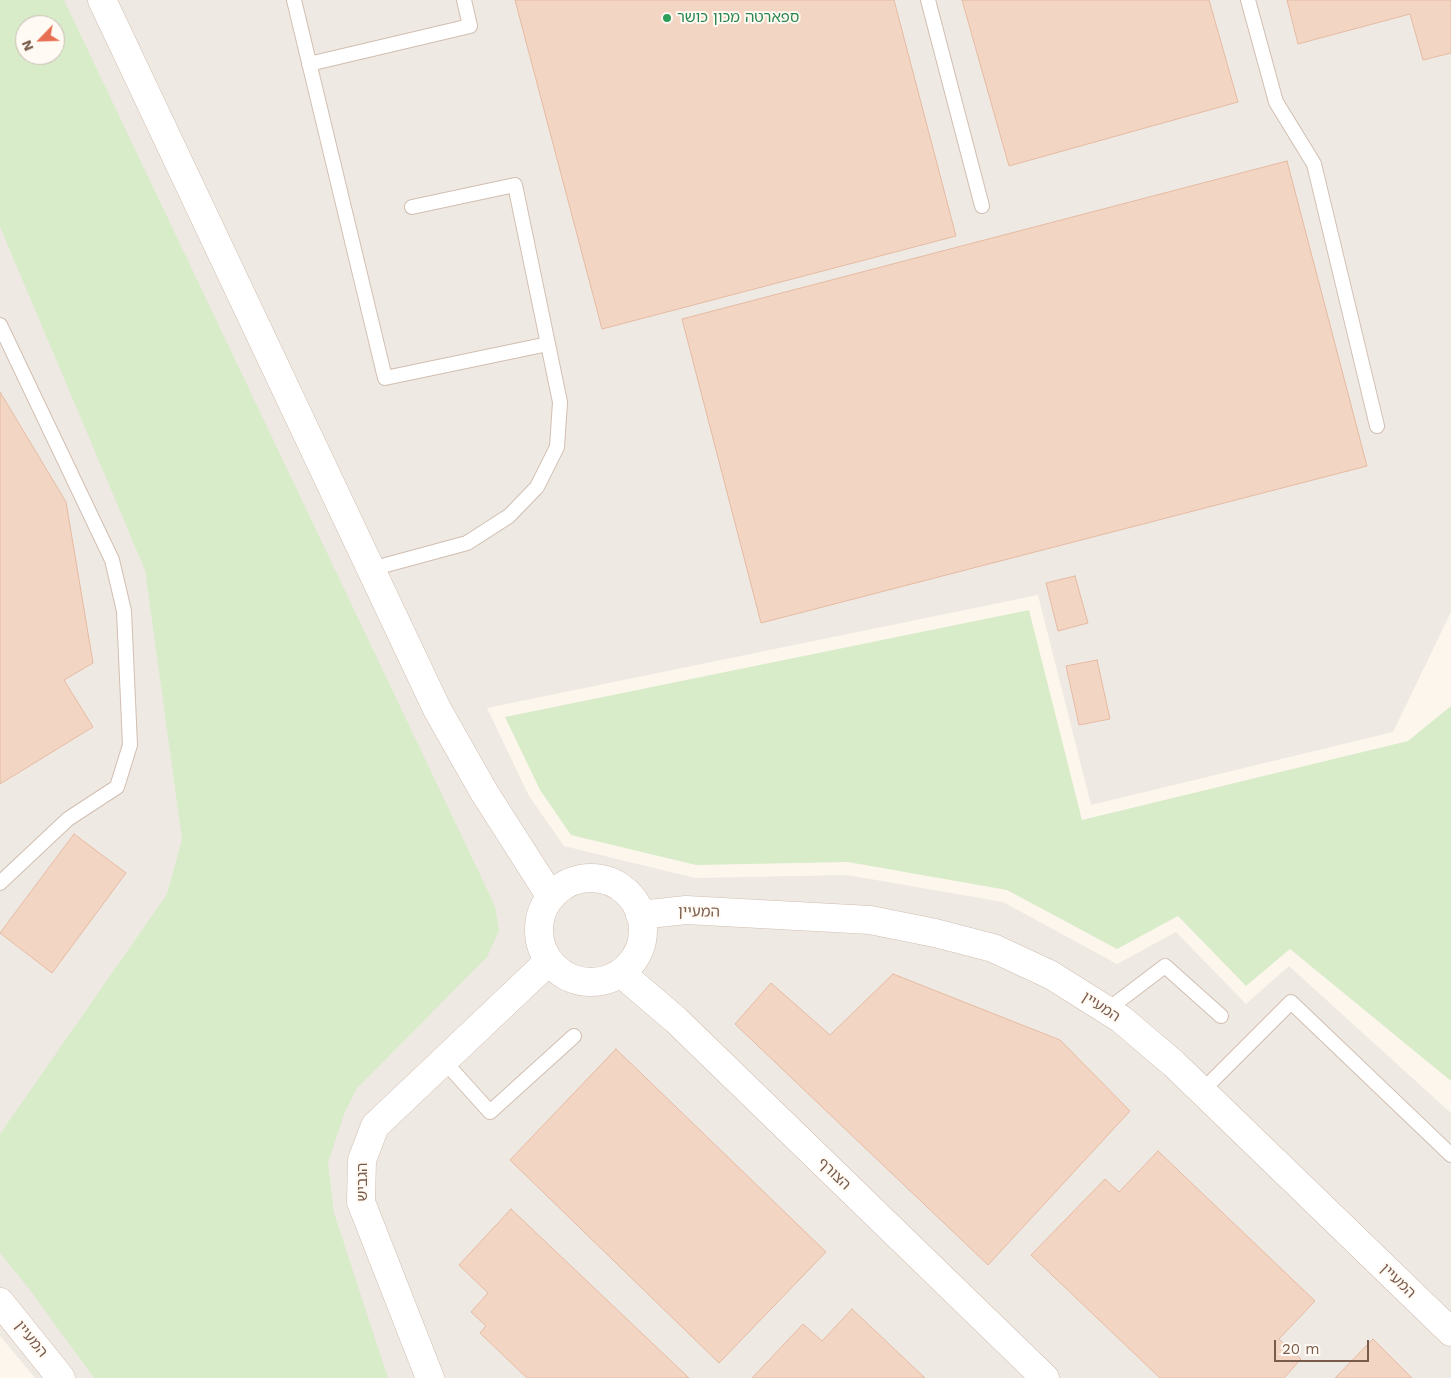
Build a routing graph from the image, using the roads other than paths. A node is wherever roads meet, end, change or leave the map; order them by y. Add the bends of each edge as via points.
1 (102, 0) edge
2 (294, 0) edge
3 (464, 0) edge
4 (928, 0) edge
5 (1248, 0) edge
6 (309, 64) junction
7 (982, 206) dead end
8 (412, 207) dead end
9 (0, 325) edge
10 (548, 344) junction
11 (1377, 426) dead end
12 (371, 569) junction
13 (0, 884) edge
14 (551, 897) junction
15 (640, 915) junction
16 (549, 961) junction
17 (621, 973) junction
18 (1107, 1010) junction
19 (1221, 1016) dead end
20 (574, 1036) dead end
21 (444, 1060) junction
22 (1202, 1091) junction
23 (1451, 1154) edge
24 (0, 1302) edge
25 (1450, 1330) edge
26 (61, 1378) edge
27 (430, 1378) edge
28 (1045, 1378) edge

1 - 12 street
2 - 6 lane
3 - 6 lane via 470,26
4 - 7 lane
5 - 11 lane via 1276,102 1314,164
6 - 10 lane via 385,378
8 - 10 lane via 515,185
9 - 13 lane via 112,560 124,611 130,745 117,787 68,819
10 - 12 lane via 560,402 557,447 537,487 509,516 467,543
12 - 14 street via 437,709 484,792
14 - 15 street via 562,886 577,880 609,881 634,901
14 - 16 street via 542,912 539,929 541,946
15 - 17 street via 640,947
15 - 18 street, המעיין via 686,910 860,920 935,933 1002,952 1051,975
16 - 17 street via 561,972 591,982
16 - 21 street, הגביש
17 - 28 street, הצורף via 676,1020
18 - 19 lane via 1165,966
18 - 22 street, המעיין
20 - 21 lane via 490,1112
21 - 27 street, הגביש via 375,1126 362,1160 361,1202
22 - 23 lane via 1291,1002
22 - 25 street, המעיין
24 - 26 street, המעיין

